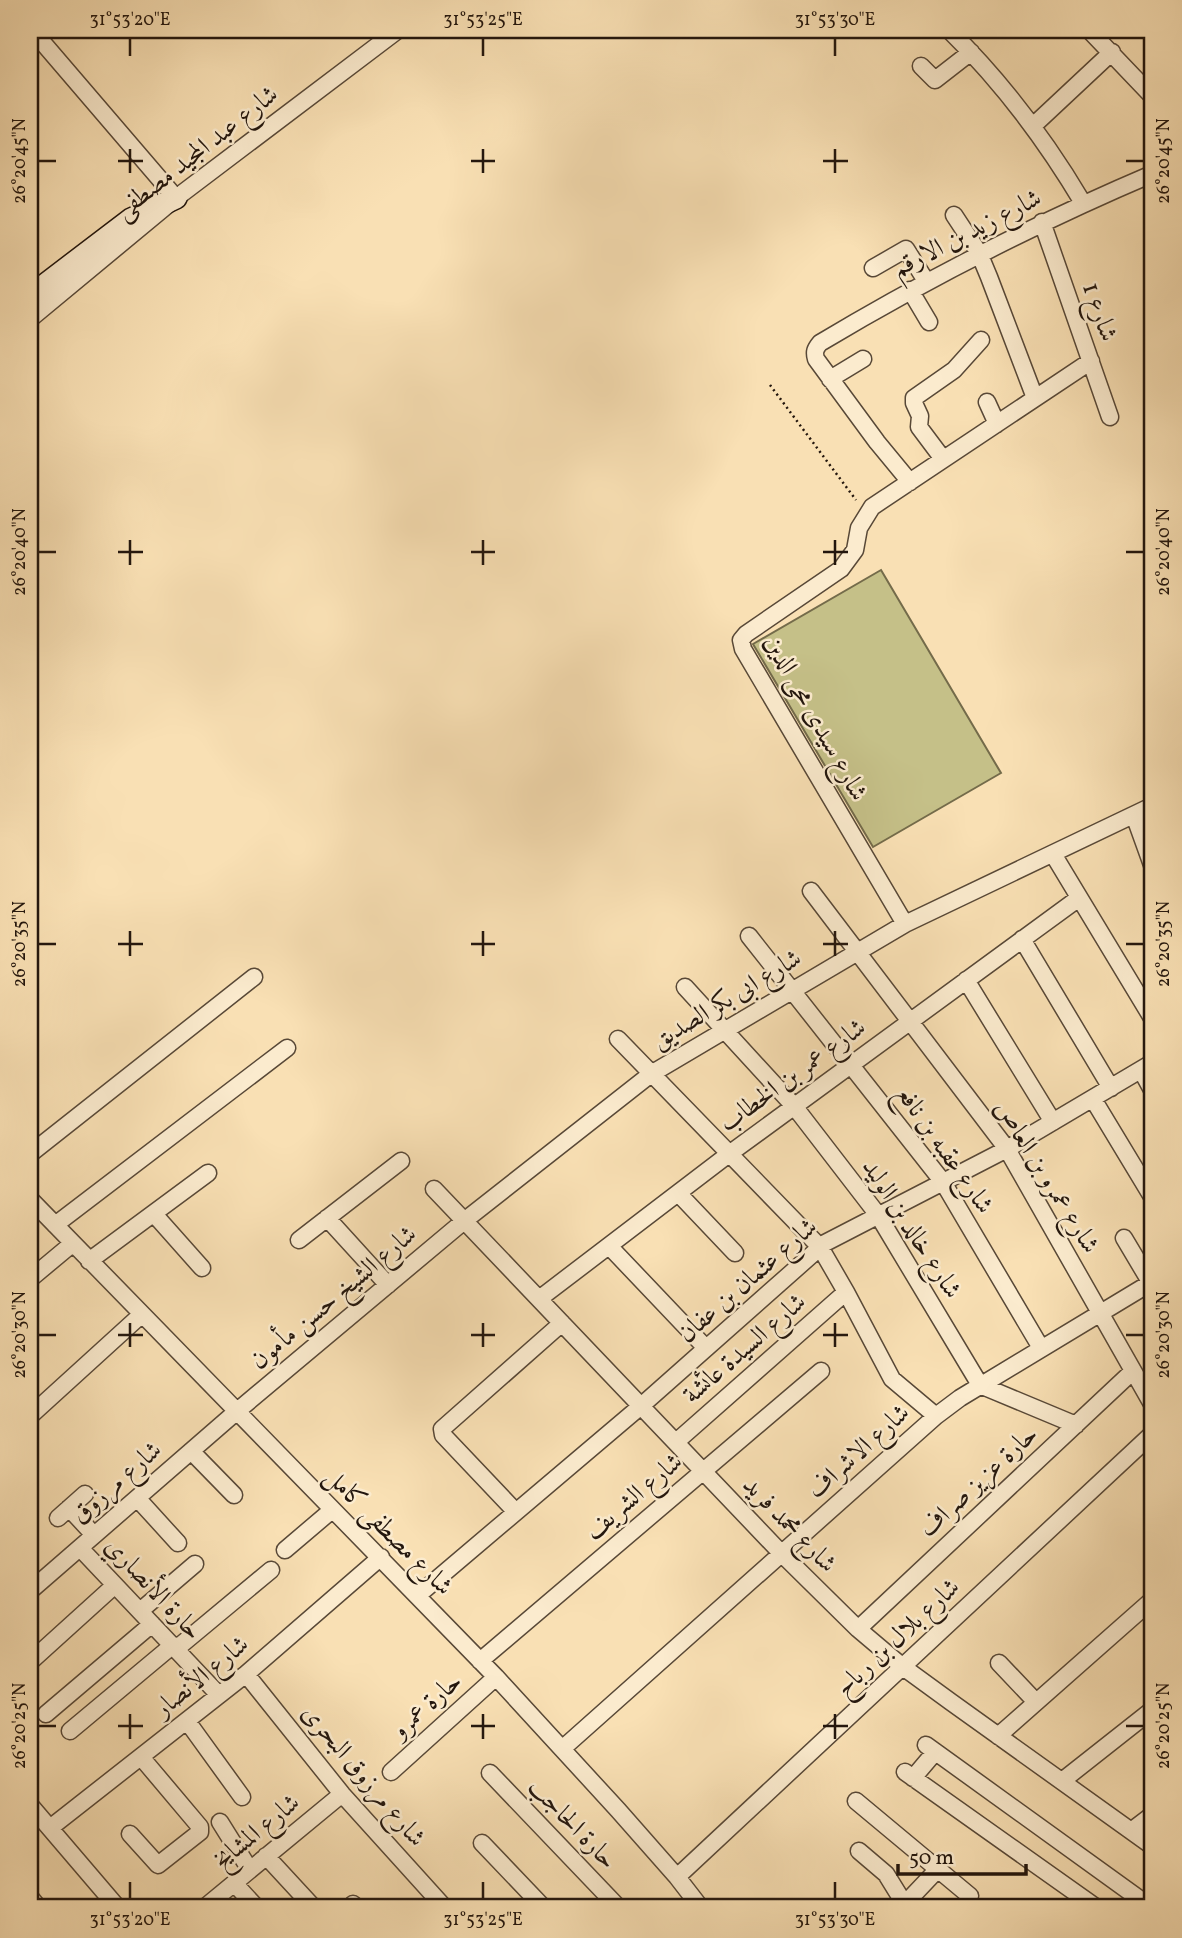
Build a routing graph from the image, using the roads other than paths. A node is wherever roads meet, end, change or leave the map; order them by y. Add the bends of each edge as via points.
1 (32, 30) edge
2 (397, 30) edge
3 (948, 30) edge
4 (1089, 30) edge
5 (971, 52) junction
6 (1112, 52) junction
7 (921, 66) dead end
8 (1152, 96) edge
9 (1034, 125) junction
10 (1152, 174) edge
11 (177, 198) junction
12 (1083, 203) junction
13 (954, 215) dead end
14 (1042, 222) junction
15 (979, 253) junction
16 (873, 268) dead end
17 (926, 281) junction
18 (910, 290) junction
19 (30, 296) edge
20 (30, 319) edge
21 (929, 322) dead end
22 (981, 340) dead end
23 (863, 359) dead end
24 (1091, 361) junction
25 (830, 379) junction
26 (1035, 398) junction
27 (986, 402) dead end
28 (1110, 417) dead end
29 (997, 424) junction
30 (943, 460) junction
31 (910, 482) junction
32 (1152, 806) edge
33 (1134, 815) junction
34 (1053, 854) junction
35 (1152, 865) edge
36 (811, 891) dead end
37 (1079, 898) junction
38 (905, 924) junction
39 (750, 936) dead end
40 (1022, 939) junction
41 (857, 952) junction
42 (254, 977) dead end
43 (967, 980) junction
44 (685, 987) dead end
45 (792, 989) junction
46 (1152, 1018) edge
47 (909, 1022) junction
48 (723, 1030) junction
49 (618, 1039) dead end
50 (287, 1048) dead end
51 (852, 1064) junction
52 (1147, 1067) edge
53 (651, 1074) junction
54 (1111, 1088) junction
55 (1152, 1090) edge
56 (1093, 1098) junction
57 (794, 1106) junction
58 (1053, 1122) junction
59 (1007, 1150) junction
60 (30, 1154) edge
61 (729, 1154) junction
62 (401, 1161) dead end
63 (208, 1173) dead end
64 (943, 1182) junction
65 (434, 1189) dead end
66 (678, 1193) junction
67 (1151, 1195) edge
68 (30, 1199) edge
69 (154, 1214) junction
70 (878, 1214) junction
71 (327, 1218) junction
72 (464, 1221) junction
73 (55, 1225) junction
74 (1124, 1238) dead end
75 (299, 1240) dead end
76 (72, 1244) junction
77 (609, 1246) junction
78 (820, 1247) junction
79 (735, 1253) dead end
80 (89, 1261) junction
81 (202, 1268) dead end
82 (31, 1275) edge
83 (1152, 1283) edge
84 (388, 1285) junction
85 (846, 1292) junction
86 (539, 1299) junction
87 (1100, 1313) junction
88 (141, 1315) junction
89 (562, 1323) junction
90 (706, 1348) junction
91 (1041, 1348) junction
92 (821, 1371) dead end
93 (1133, 1371) junction
94 (981, 1385) junction
95 (1152, 1404) edge
96 (641, 1406) junction
97 (236, 1412) junction
98 (30, 1416) edge
99 (936, 1416) junction
100 (1076, 1425) junction
101 (1152, 1434) edge
102 (676, 1442) junction
103 (191, 1451) junction
104 (703, 1471) junction
105 (85, 1493) dead end
106 (234, 1495) dead end
107 (137, 1498) junction
108 (332, 1510) junction
109 (516, 1511) junction
110 (94, 1535) junction
111 (178, 1543) dead end
112 (80, 1548) junction
113 (285, 1550) dead end
114 (782, 1554) junction
115 (381, 1558) junction
116 (195, 1564) dead end
117 (271, 1570) dead end
118 (115, 1585) junction
119 (30, 1591) edge
120 (417, 1595) junction
121 (1152, 1600) edge
122 (140, 1611) junction
123 (152, 1624) junction
124 (858, 1629) junction
125 (174, 1647) junction
126 (480, 1661) junction
127 (30, 1662) edge
128 (999, 1662) dead end
129 (903, 1667) junction
130 (246, 1674) junction
131 (496, 1677) junction
132 (219, 1695) junction
133 (1036, 1702) junction
134 (1152, 1710) edge
135 (46, 1714) dead end
136 (187, 1721) junction
137 (70, 1731) dead end
138 (998, 1736) junction
139 (562, 1749) junction
140 (141, 1757) junction
141 (391, 1772) dead end
142 (490, 1773) dead end
143 (1062, 1782) junction
144 (342, 1794) junction
145 (242, 1797) dead end
146 (856, 1801) dead end
147 (30, 1805) edge
148 (1152, 1815) edge
149 (220, 1822) dead end
150 (50, 1828) junction
151 (1131, 1831) junction
152 (130, 1834) dead end
153 (482, 1843) dead end
154 (1152, 1846) edge
155 (859, 1851) dead end
156 (266, 1856) junction
157 (938, 1869) junction
158 (250, 1870) junction
159 (677, 1877) junction
160 (234, 1884) junction
161 (970, 1896) dead end
162 (30, 1897) edge
163 (904, 1907) edge
164 (39, 1908) edge
165 (118, 1908) edge
166 (204, 1908) edge
167 (257, 1908) edge
168 (314, 1908) edge
169 (445, 1908) edge
170 (544, 1908) edge
171 (619, 1908) edge
172 (701, 1908) edge
173 (1097, 1908) edge
174 (1152, 1908) edge

1 - 11 street
2 - 11 street, شارع عبد المجيد مصطفى
3 - 5 street
4 - 6 street
5 - 7 street via 934,80
5 - 9 street
6 - 8 street
6 - 9 street
9 - 12 street
10 - 12 street, شارع زيد بن الارقم
11 - 19 street via 131,219
11 - 20 street, شارع عبد المجيد مصطفى
12 - 14 street, شارع زيد بن الارقم
13 - 15 street
14 - 15 street, شارع زيد بن الارقم
14 - 24 street, شارع 1
15 - 17 street, شارع زيد بن الارقم
15 - 26 street
16 - 17 street via 906,249
17 - 18 street, شارع زيد بن الارقم
18 - 21 street
18 - 25 street, شارع زيد بن الارقم via 820,343 814,354
22 - 30 street via 954,370 913,401 919,427
23 - 25 street
24 - 26 street
24 - 28 street, شارع 1
25 - 31 street
26 - 29 street
27 - 29 street
29 - 30 street
30 - 31 street
31 - 38 street, شارع سيدى محى الدين via 866,514 855,550 841,569 741,640
32 - 33 street, شارع ابى بكر الصديق
33 - 34 street, شارع ابى بكر الصديق
33 - 35 street
34 - 37 street
34 - 38 street, شارع ابى بكر الصديق
36 - 41 street, شارع عمرو بن العاص
37 - 40 street, شارع عمر بن الخطاب
37 - 46 street
38 - 41 street, شارع ابى بكر الصديق
39 - 45 street, شارع عقبه بن نافع
40 - 43 street, شارع عمر بن الخطاب
40 - 54 street
41 - 45 street, شارع ابى بكر الصديق
41 - 47 street, شارع عمرو بن العاص
42 - 60 street
43 - 47 street, شارع عمر بن الخطاب
43 - 58 street
44 - 48 street, شارع خالد بن الوليد
45 - 48 street, شارع ابى بكر الصديق
45 - 51 street, شارع عقبه بن نافع
47 - 51 street, شارع عمر بن الخطاب
47 - 59 street, شارع عمرو بن العاص
48 - 53 street, شارع ابى بكر الصديق
48 - 57 street, شارع خالد بن الوليد
49 - 53 street
50 - 73 street
51 - 57 street, شارع عمر بن الخطاب
51 - 64 street, شارع عقبه بن نافع
52 - 54 street, شارع عثمان بن عفان
52 - 55 street
53 - 61 street
53 - 72 street, شارع ابى بكر الصديق
54 - 56 street, شارع عثمان بن عفان
56 - 58 street, شارع عثمان بن عفان
56 - 67 street
57 - 61 street, شارع عمر بن الخطاب
57 - 70 street, شارع خالد بن الوليد
58 - 59 street, شارع عثمان بن عفان
59 - 64 street, شارع عثمان بن عفان
59 - 87 street, شارع عمرو بن العاص
61 - 66 street, شارع عمر بن الخطاب
61 - 78 street
62 - 71 street
63 - 69 street
64 - 70 street, شارع عثمان بن عفان
64 - 91 street, شارع عقبه بن نافع
65 - 72 street, شارع محمد فريد
66 - 77 street, شارع عمر بن الخطاب
66 - 79 street
68 - 73 street, شارع مصطفى كامل
69 - 80 street
69 - 81 street
70 - 78 street, شارع عثمان بن عفان
70 - 94 street, شارع خالد بن الوليد
71 - 75 street
71 - 84 street
72 - 84 street, شارع الشيخ حسن مأمون
72 - 86 street, شارع محمد فريد
73 - 76 street, شارع مصطفى كامل
74 - 83 street
76 - 80 street, شارع مصطفى كامل
76 - 82 street
77 - 86 street, شارع عمر بن الخطاب
77 - 90 street
78 - 85 street
78 - 90 street, شارع عثمان بن عفان
80 - 88 street, شارع مصطفى كامل
83 - 87 street, شارع الاشراف
84 - 97 street, شارع الشيخ حسن مأمون
85 - 99 street via 892,1379
85 - 102 street, شارع السيدة عائشة
86 - 89 street, شارع محمد فريد
87 - 91 street, شارع الاشراف
87 - 93 street, شارع عمرو بن العاص
88 - 97 street, شارع مصطفى كامل
88 - 98 street
89 - 96 street, شارع محمد فريد
89 - 109 street via 442,1429
90 - 96 street, شارع عثمان بن عفان
91 - 94 street, شارع الاشراف
92 - 104 street, شارع الشريف
93 - 95 street, شارع عمرو بن العاص
93 - 100 street, حارة عزيز صراف
94 - 99 street, شارع الاشراف
94 - 100 street
96 - 102 street, شارع محمد فريد
96 - 109 street, شارع عثمان بن عفان
97 - 103 street, شارع مرزوق
97 - 108 street, شارع مصطفى كامل
99 - 114 street, شارع الاشراف
100 - 124 street, حارة عزيز صراف
101 - 129 street, شارع بلال بن رباح
102 - 104 street, شارع محمد فريد
103 - 106 street
103 - 107 street, شارع مرزوق
104 - 114 street, شارع محمد فريد
104 - 126 street, شارع الشريف
105 - 110 street via 64,1513
107 - 110 street, شارع مرزوق
107 - 111 street
108 - 113 street
108 - 115 street, شارع مصطفى كامل
109 - 120 street, شارع عثمان بن عفان
110 - 112 street, شارع مرزوق
112 - 118 street, حارة الأنصاري
112 - 119 street, شارع مرزوق
114 - 124 street, شارع محمد فريد
114 - 139 street, شارع الاشراف
115 - 120 street, شارع مصطفى كامل
115 - 130 street, شارع الأنصار
116 - 122 street
117 - 125 street
118 - 122 street, حارة الأنصاري
118 - 127 street
120 - 126 street, شارع مصطفى كامل
121 - 133 street
122 - 123 street, حارة الأنصاري
123 - 125 street, حارة الأنصاري
123 - 135 street
124 - 129 street, شارع محمد فريد
125 - 132 street, حارة الأنصاري
125 - 137 street
126 - 131 street, شارع مصطفى كامل
128 - 133 street
129 - 138 street, شارع محمد فريد
129 - 159 street, شارع بلال بن رباح
130 - 132 street, شارع الأنصار
130 - 144 street, شارع مرزوق البحرى
131 - 139 street, شارع مصطفى كامل
131 - 141 street, حارة عمرو
132 - 136 street, شارع الأنصار
133 - 138 street
134 - 143 street
136 - 140 street, شارع الأنصار
136 - 145 street
138 - 143 street, شارع محمد فريد
139 - 159 street, شارع مصطفى كامل
140 - 150 street, شارع الأنصار
140 - 152 street via 200,1832 158,1865
142 - 171 street, حارة الحاجب
143 - 151 street, شارع محمد فريد
144 - 156 street, شارع المشايخ
144 - 169 street, شارع مرزوق البحرى
146 - 157 street
147 - 150 street
148 - 151 street
149 - 158 street
150 - 165 street
151 - 154 street, شارع محمد فريد
153 - 170 street
155 - 163 street via 886,1874
156 - 158 street, شارع المشايخ
156 - 168 street
157 - 161 street
157 - 163 street
158 - 160 street, شارع المشايخ
159 - 172 street, شارع مصطفى كامل
160 - 166 street, شارع المشايخ
160 - 167 street
162 - 164 street
173 - 174 street via 909,1775 930,1749

